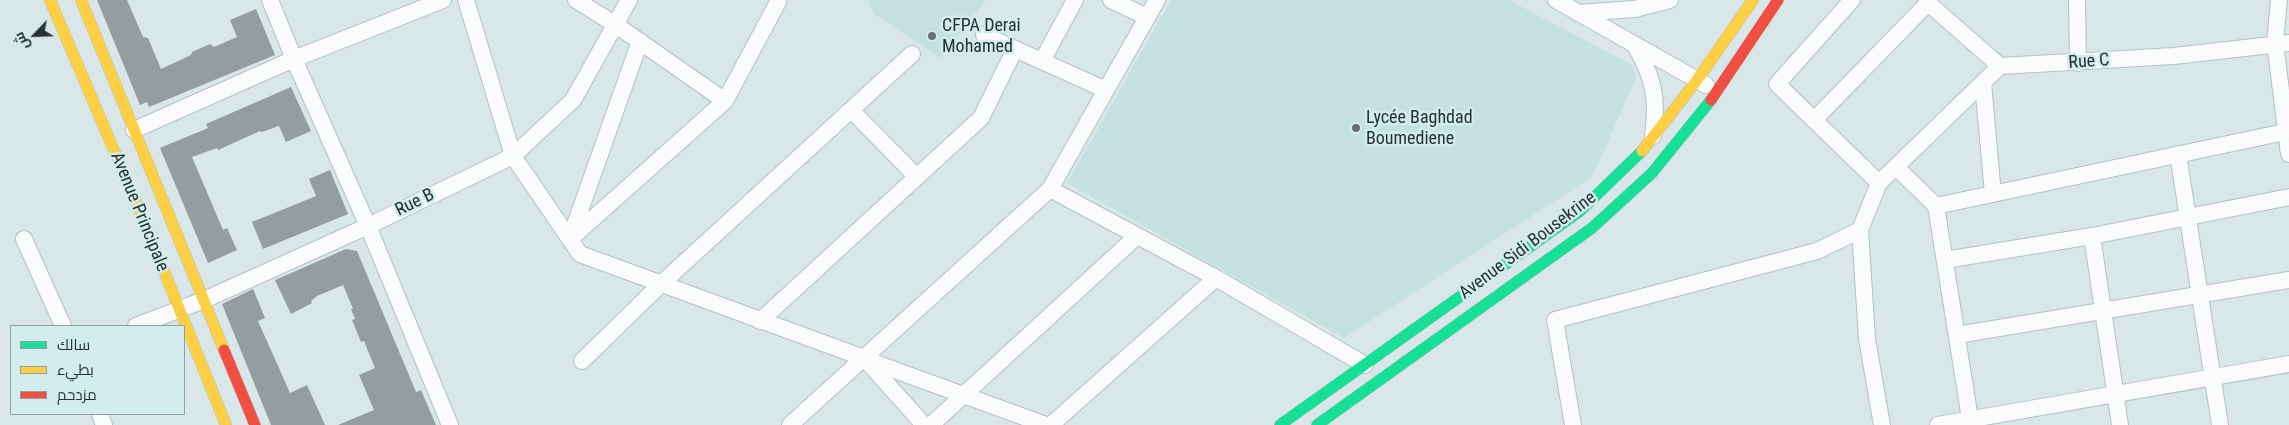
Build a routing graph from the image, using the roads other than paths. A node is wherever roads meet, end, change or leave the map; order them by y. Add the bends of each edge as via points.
1 (50, 0) edge
2 (81, 0) edge
3 (270, 0) edge
4 (443, 0) edge
5 (466, 0) edge
6 (576, 0) edge
7 (629, 0) edge
8 (1075, 0) edge
9 (1111, 0) edge
10 (1156, 0) edge
11 (1556, 0) edge
12 (1670, 0) edge
13 (1753, 0) edge
14 (1778, 0) edge
15 (1852, 0) edge
16 (2077, 0) edge
17 (2279, 0) edge
18 (778, 2) dead end
19 (1928, 2) edge
20 (1578, 13) junction
21 (1147, 17) junction
22 (616, 25) junction
23 (984, 35) dead end
24 (640, 41) junction
25 (2282, 43) edge
26 (1636, 47) junction
27 (1015, 49) junction
28 (912, 54) dead end
29 (294, 59) junction
30 (1042, 61) junction
31 (2078, 63) junction
32 (2000, 66) junction
33 (1697, 80) junction
34 (1983, 83) junction
35 (1106, 90) junction
36 (1718, 92) junction
37 (725, 101) junction
38 (851, 110) junction
39 (1814, 120) junction
40 (134, 130) junction
41 (2287, 131) edge
42 (1652, 138) junction
43 (2178, 154) junction
44 (2289, 154) edge
45 (513, 156) junction
46 (1896, 167) junction
47 (917, 177) junction
48 (1879, 183) junction
49 (1050, 189) junction
50 (1992, 194) junction
51 (2289, 197) edge
52 (1936, 206) junction
53 (2187, 218) junction
54 (368, 226) junction
55 (1860, 230) junction
56 (1137, 236) junction
57 (2092, 236) junction
58 (24, 239) dead end
59 (570, 239) junction
60 (1945, 260) junction
61 (1216, 278) junction
62 (2289, 280) edge
63 (661, 284) junction
64 (2199, 295) junction
65 (204, 300) junction
66 (178, 308) junction
67 (2102, 311) junction
68 (760, 320) junction
69 (62, 325) edge
70 (138, 325) edge
71 (185, 325) edge
72 (185, 325) edge
73 (1957, 335) junction
74 (864, 358) junction
75 (582, 361) dead end
76 (2289, 364) edge
77 (1366, 365) junction
78 (2213, 377) junction
79 (2115, 394) junction
80 (963, 396) junction
81 (1970, 422) edge
82 (226, 425) edge
83 (255, 425) edge
84 (450, 425) edge
85 (790, 425) edge
86 (924, 425) edge
87 (931, 425) edge
88 (1046, 425) edge
89 (1051, 425) edge
90 (1280, 425) edge
91 (1317, 425) edge
92 (1573, 425) edge
93 (1882, 425) edge
94 (1938, 425) edge
95 (2120, 425) edge
96 (2220, 425) edge

1 - 66 main road, Avenue Principale
2 - 40 main road, Avenue Principale
3 - 29 street
4 - 29 street
5 - 45 street
6 - 22 street
7 - 22 street, Rue B
8 - 30 street
9 - 21 street
10 - 21 street
11 - 20 street
12 - 20 street via 1635,9
13 - 33 main road, Avenue Sidi Bousekrine
14 - 36 main road
15 - 39 street via 1777,84
16 - 31 street
17 - 25 street
18 - 37 street
19 - 32 street
19 - 39 street
20 - 26 street
21 - 35 street
22 - 24 street
22 - 45 street, Rue B via 573,100
23 - 27 street
24 - 37 street
24 - 59 street
25 - 31 street, Rue C
25 - 41 street
26 - 33 street
26 - 42 street via 1648,68 1654,91 1656,114
27 - 30 street
27 - 47 street via 981,118
28 - 38 street
29 - 40 street
29 - 54 street
30 - 35 street
31 - 32 street, Rue C
32 - 34 street
33 - 36 street
33 - 42 main road, Avenue Sidi Bousekrine
34 - 46 street
34 - 50 street
35 - 49 street
36 - 91 main road via 1652,173 1592,228
37 - 59 street
38 - 47 street
38 - 63 street
39 - 48 street
40 - 65 main road, Avenue Principale
41 - 43 street
41 - 44 street
42 - 77 main road, Avenue Sidi Bousekrine via 1638,157 1580,211
43 - 50 street
43 - 53 street
45 - 54 street, Rue B
45 - 59 street
46 - 48 street
46 - 52 street
47 - 68 street
48 - 55 street
49 - 56 street
49 - 74 street
50 - 52 street
51 - 53 street
52 - 60 street
53 - 57 street
53 - 64 street
54 - 65 street, Rue B
54 - 84 street
55 - 92 street via 1817,251 1555,320
55 - 93 street via 1867,340
56 - 61 street
56 - 80 street
57 - 60 street
57 - 67 street
58 - 69 street
59 - 63 street via 580,254
60 - 73 street
61 - 77 street
61 - 89 street
62 - 64 street
63 - 68 street
63 - 75 street
64 - 67 street
64 - 78 street
65 - 66 street, Rue B
65 - 83 main road, Avenue Principale
66 - 70 street, Rue B
66 - 71 main road, Avenue Principale
67 - 73 street
67 - 79 street
68 - 74 street
72 - 82 main road, Avenue Principale
73 - 81 street
74 - 80 street
74 - 85 street
74 - 86 street
76 - 78 street
77 - 90 main road, Avenue Sidi Bousekrine
78 - 79 street
78 - 96 street
79 - 81 street
79 - 95 street
80 - 87 street
80 - 88 street
81 - 94 street

